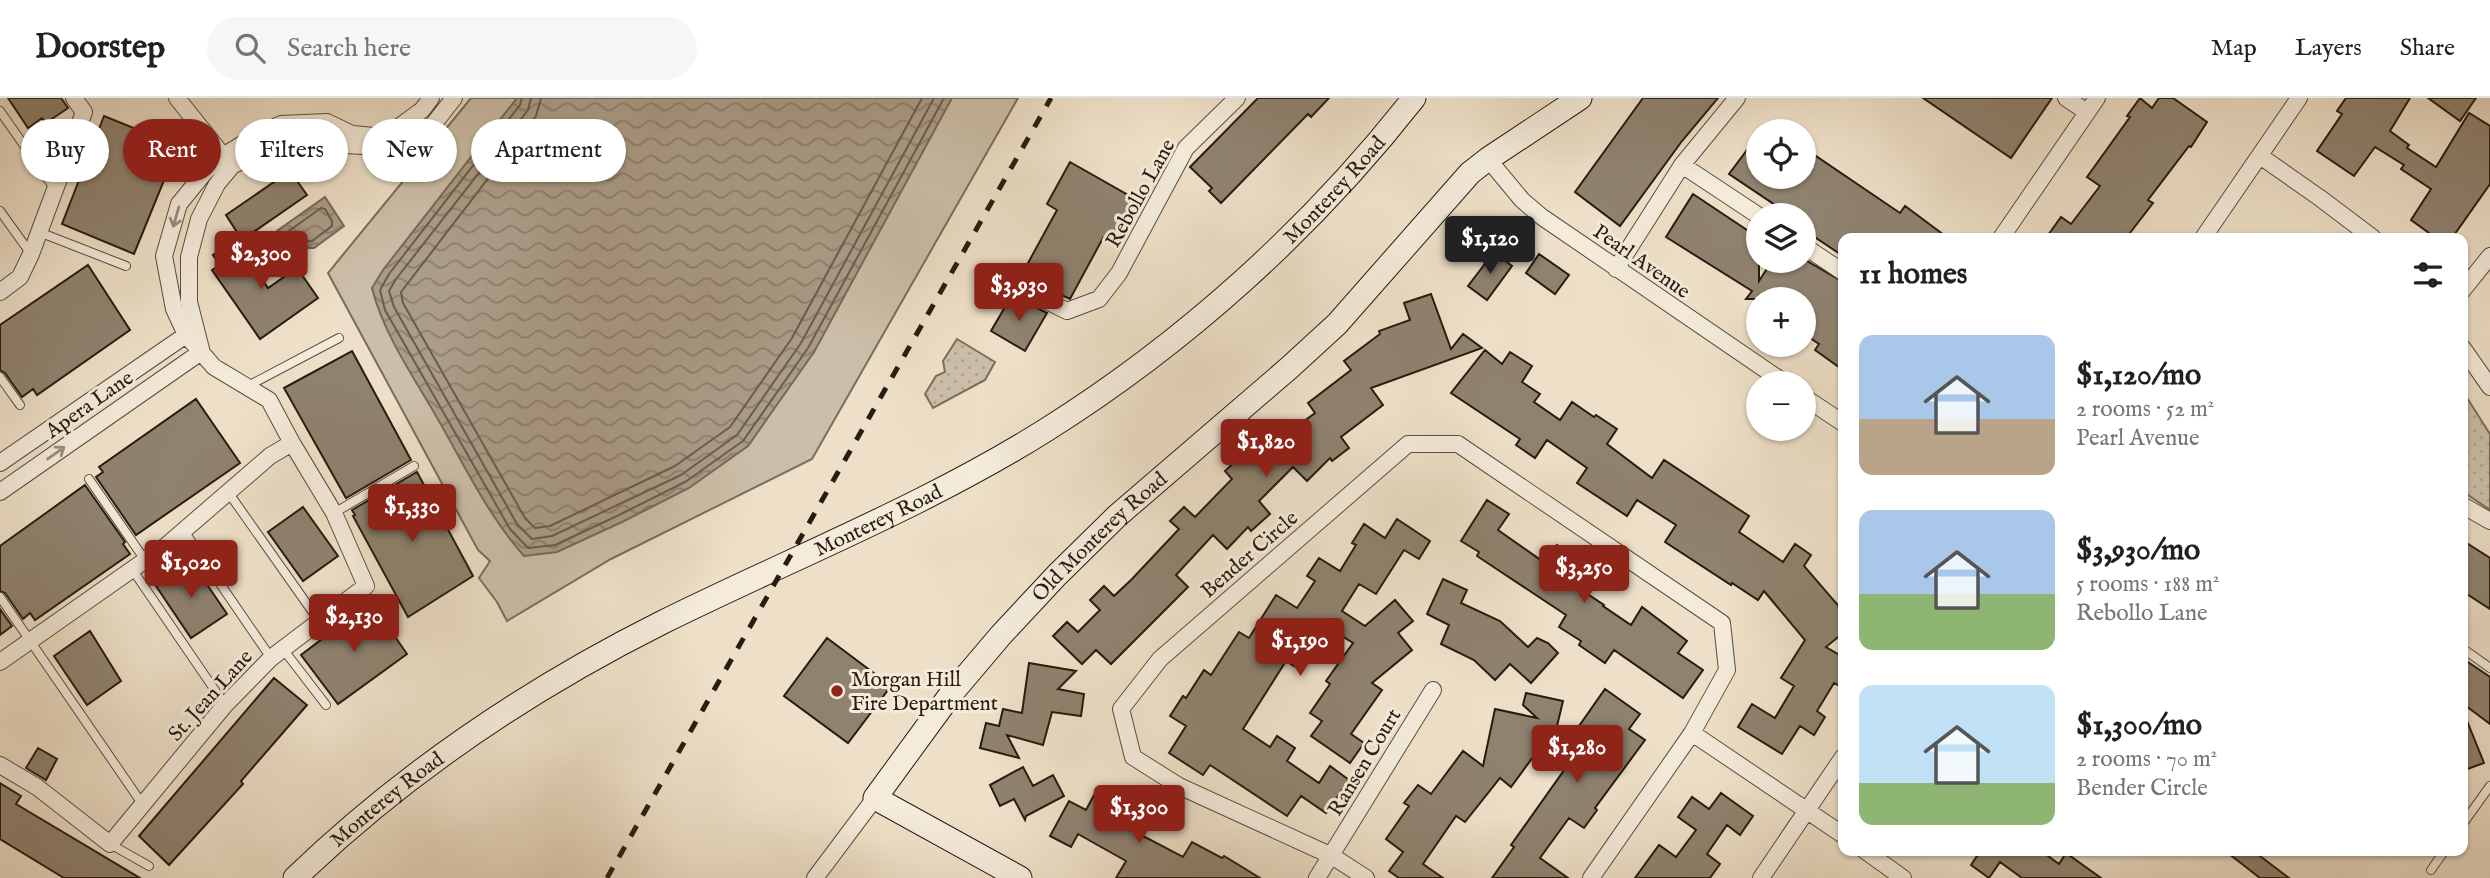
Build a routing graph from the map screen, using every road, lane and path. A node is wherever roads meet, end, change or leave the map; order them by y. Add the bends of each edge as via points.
1 (74, 98) edge
2 (177, 98) edge
3 (431, 98) edge
4 (454, 98) edge
5 (1237, 98) edge
6 (1414, 98) edge
7 (1580, 98) edge
8 (1737, 98) edge
9 (2066, 98) edge
10 (2097, 98) edge
11 (2299, 98) edge
12 (0, 111) edge
13 (2087, 112) junction
14 (2260, 156) junction
15 (1488, 159) junction
16 (227, 161) junction
17 (1682, 165) junction
18 (54, 188) junction
19 (1746, 207) edge
20 (0, 211) edge
21 (40, 232) junction
22 (2004, 233) edge
23 (2206, 233) edge
24 (2366, 233) edge
25 (31, 254) junction
26 (1816, 254) edge
27 (2490, 256) edge
28 (126, 266) dead end
29 (1616, 269) junction
30 (1838, 269) edge
31 (1005, 280) dead end
32 (2468, 283) edge
33 (0, 292) edge
34 (186, 335) junction
35 (339, 338) dead end
36 (201, 352) junction
37 (2468, 355) edge
38 (1767, 371) edge
39 (0, 377) edge
40 (248, 386) junction
41 (2490, 387) edge
42 (20, 405) dead end
43 (1816, 405) edge
44 (1838, 420) edge
45 (292, 443) junction
46 (0, 463) edge
47 (414, 466) dead end
48 (89, 479) dead end
49 (0, 492) edge
50 (228, 492) junction
51 (2468, 508) edge
52 (334, 513) junction
53 (2490, 521) edge
54 (184, 531) junction
55 (139, 565) junction
56 (0, 597) edge
57 (319, 621) junction
58 (30, 640) junction
59 (277, 653) junction
60 (2468, 653) edge
61 (0, 662) edge
62 (2490, 668) edge
63 (1433, 690) dead end
64 (225, 705) junction
65 (326, 705) dead end
66 (1692, 733) junction
67 (1838, 764) edge
68 (0, 765) edge
69 (2490, 786) edge
70 (875, 798) junction
71 (143, 805) junction
72 (1807, 809) junction
73 (2468, 817) edge
74 (1838, 831) edge
75 (110, 844) junction
76 (1332, 856) junction
77 (1872, 856) edge
78 (2441, 856) edge
79 (149, 866) dead end
80 (2431, 870) dead end
81 (295, 878) edge
82 (815, 878) edge
83 (1020, 878) edge
84 (1317, 878) edge
85 (1366, 878) edge
86 (1591, 878) edge
87 (1760, 878) edge
88 (1903, 878) edge

1 - 18 street via 84,112
2 - 16 street
3 - 16 street via 385,137 352,134 327,122 281,124 249,139
4 - 16 street via 429,130 409,141 364,146 289,142
5 - 31 street, Rebollo Lane via 1186,148 1119,273 1099,299 1067,311
6 - 81 main road, Monterey Road via 1372,151 1292,236 1195,322 1095,397 1045,431 940,489 659,624 544,687 398,788
7 - 15 main road, Old Monterey Road
8 - 17 street
9 - 13 street
10 - 13 street
11 - 14 street
12 - 18 lane
13 - 22 street
14 - 23 street
14 - 24 street
15 - 29 street, Pearl Avenue via 1532,208
15 - 70 main road, Old Monterey Road via 1454,190 1337,324 1117,516 1057,575 951,694
16 -> 34 street via 205,172 179,204 164,256 174,309
16 - 36 street via 199,219 189,257 189,302
17 - 19 street
17 - 29 street
18 - 21 street
20 - 25 lane
21 - 25 street
21 - 28 lane
25 - 33 street via 20,277
26 - 30 street
27 - 32 street
29 - 38 street, Pearl Avenue
34 - 36 street
34 - 46 street, Apera Lane
35 - 40 lane
36 - 40 street, St. Jean Lane via 214,367
49 -> 36 street, Apera Lane
37 - 41 street
39 - 42 lane
40 - 45 street, St. Jean Lane via 270,400
43 - 44 street
45 - 50 street
45 - 52 street, St. Jean Lane
47 - 52 lane
48 - 55 lane
50 - 54 street
50 - 57 lane
51 - 53 street
52 - 57 street, St. Jean Lane via 366,586
54 - 55 street
54 - 59 lane
55 - 58 street
55 - 64 lane
56 - 58 lane
57 - 59 street, St. Jean Lane
58 - 61 street
58 - 71 lane
59 - 64 street, St. Jean Lane
59 - 65 lane
60 - 62 lane
63 - 76 street, Ransen Court
64 - 71 street, St. Jean Lane
66 - 72 street
66 - 76 street, Bender Circle via 1727,670 1722,623 1458,444 1408,444 1160,659 1121,709 1133,757 1179,786
66 - 86 street, Bender Circle
67 - 72 street
68 - 75 street via 37,787
69 - 73 lane
70 - 82 street, Old Monterey Road
70 - 83 main road
71 - 75 street, St. Jean Lane
72 - 74 street
72 - 87 street
75 - 79 lane
76 - 84 street
76 - 85 street, Bender Circle
77 - 88 street
78 - 80 lane

